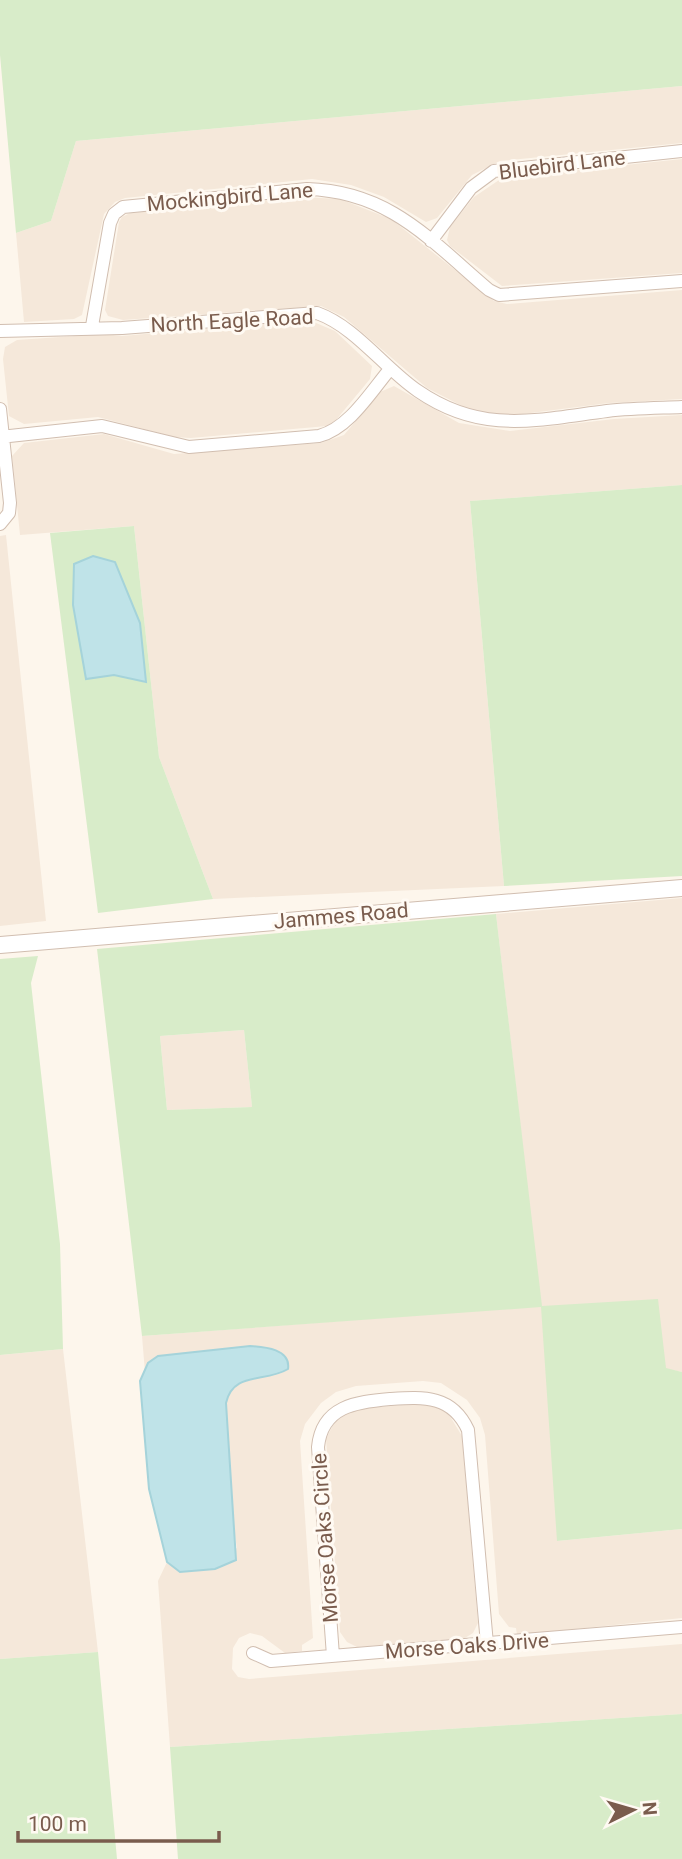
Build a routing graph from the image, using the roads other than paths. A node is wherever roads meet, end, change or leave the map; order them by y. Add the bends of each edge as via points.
1 (682, 151) edge
2 (432, 241) junction
3 (682, 281) edge
4 (92, 326) junction
5 (0, 331) edge
6 (390, 369) junction
7 (682, 407) edge
8 (0, 409) edge
9 (1, 437) edge
10 (0, 524) edge
11 (682, 888) edge
12 (0, 945) edge
13 (682, 1627) edge
14 (487, 1644) junction
15 (253, 1653) dead end
16 (333, 1656) junction

1 - 2 street, Bluebird Lane via 494,171 471,188
2 - 3 street, Mockingbird Lane via 499,295
2 - 4 street, Mockingbird Lane via 384,206 332,190 123,207 110,223
4 - 5 street, North Eagle Road
4 - 6 street, North Eagle Road via 122,328 317,313 338,323
6 - 7 street, North Eagle Road via 458,414 503,423
6 - 9 street via 344,423 319,436 188,447 102,426
8 - 9 street
9 - 10 street via 10,503
11 - 12 street, Jammes Road
13 - 14 street, Morse Oaks Drive
14 - 16 street, Morse Oaks Drive
14 - 16 street, Morse Oaks Circle via 468,1430 460,1416 431,1397 358,1402 325,1423 318,1447
15 - 16 street, Morse Oaks Drive via 271,1661

